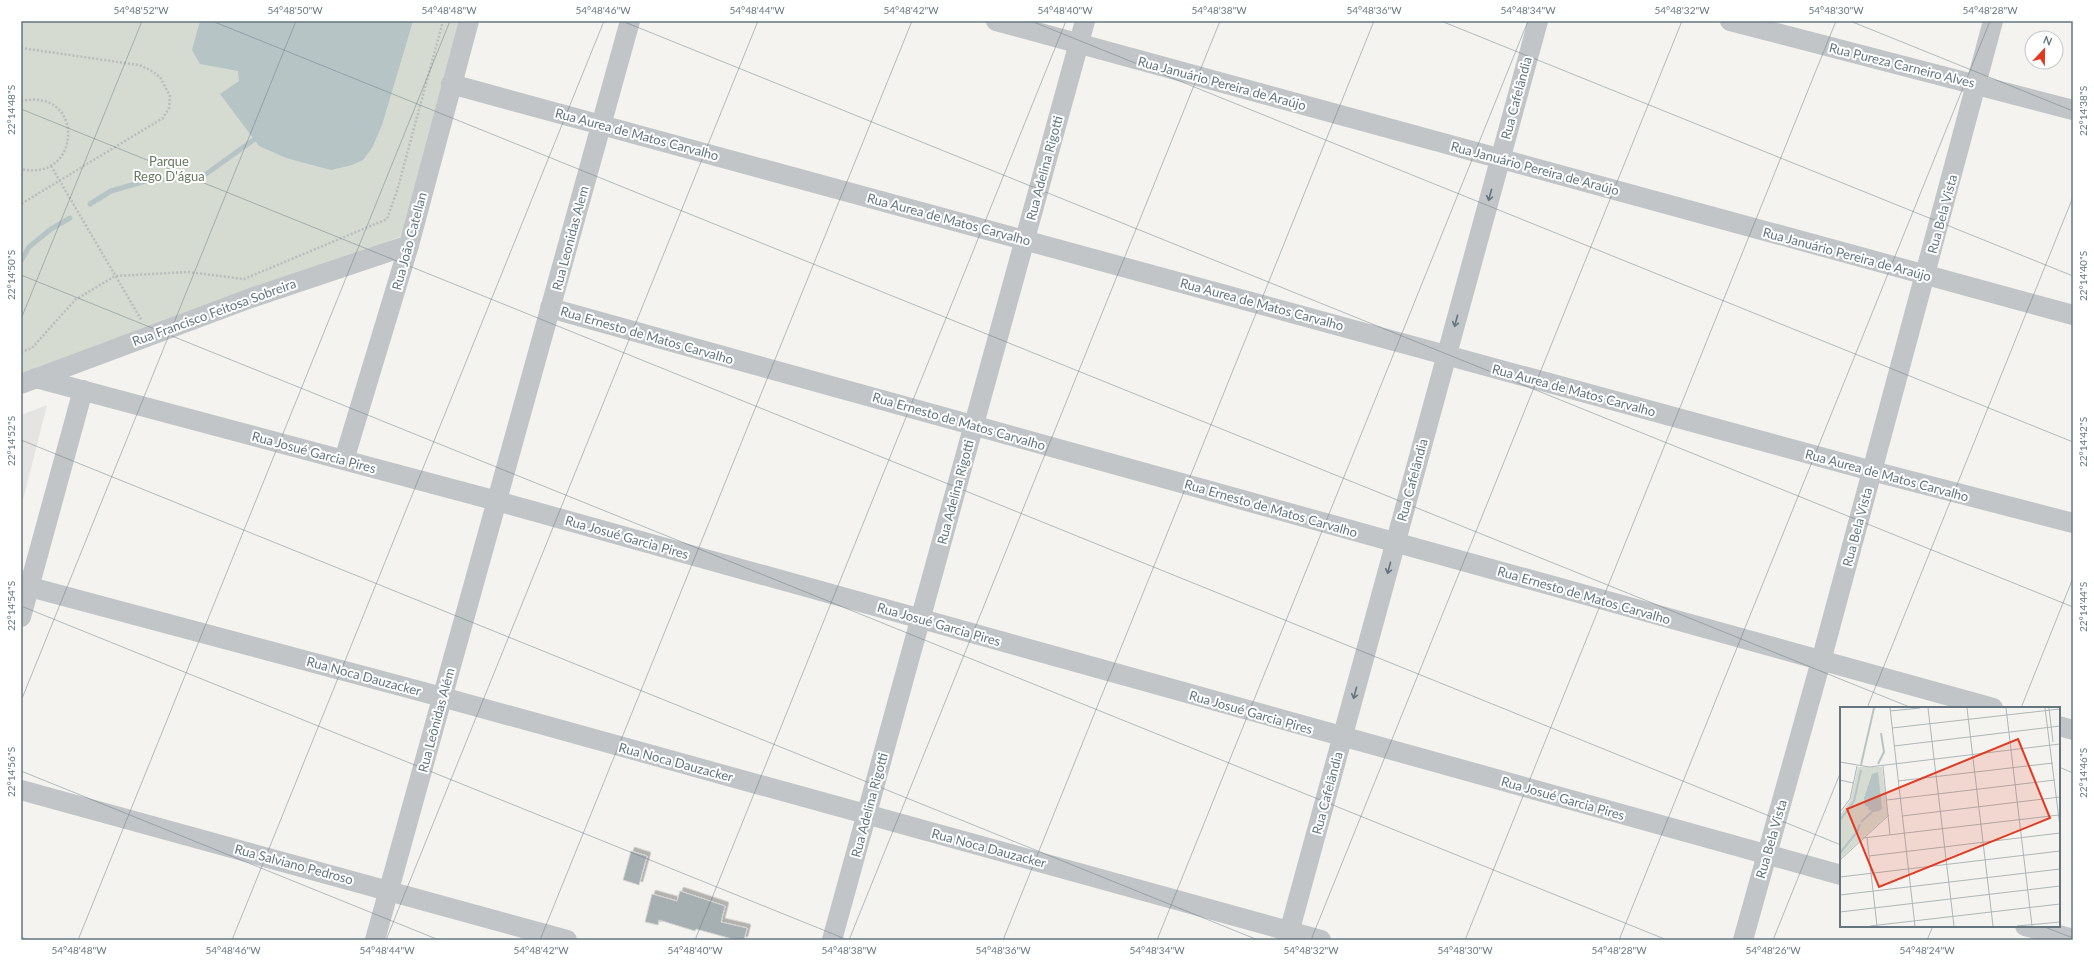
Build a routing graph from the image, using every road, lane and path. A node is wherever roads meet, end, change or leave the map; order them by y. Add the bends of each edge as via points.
1 (443, 21) edge
2 (469, 21) edge
3 (630, 21) edge
4 (996, 21) edge
5 (1085, 21) edge
6 (1538, 21) edge
7 (1730, 21) edge
8 (1993, 21) edge
9 (1078, 44) junction
10 (21, 48) edge
11 (451, 84) junction
12 (1977, 84) junction
13 (21, 101) edge
14 (2073, 110) edge
15 (601, 124) junction
16 (1500, 158) junction
17 (51, 166) junction
18 (21, 169) edge
19 (59, 181) junction
20 (21, 204) edge
21 (1025, 240) junction
22 (409, 245) junction
23 (116, 276) junction
24 (1925, 276) junction
25 (550, 308) junction
26 (2073, 315) edge
27 (150, 335) junction
28 (21, 352) edge
29 (1447, 355) junction
30 (28, 381) edge
31 (82, 390) junction
32 (974, 425) junction
33 (344, 460) junction
34 (1872, 471) junction
35 (497, 501) junction
36 (2073, 523) edge
37 (1396, 542) junction
38 (30, 587) junction
39 (21, 618) edge
40 (920, 618) junction
41 (1821, 661) junction
42 (442, 697) junction
43 (1988, 707) edge
44 (2060, 726) edge
45 (2073, 730) edge
46 (1343, 737) junction
47 (21, 790) edge
48 (867, 814) junction
49 (1766, 855) junction
50 (1840, 875) edge
51 (389, 890) junction
52 (2029, 927) edge
53 (1289, 936) edge
54 (2073, 939) edge
55 (375, 940) edge
56 (567, 940) edge
57 (832, 940) edge
58 (1321, 940) edge
59 (1743, 940) edge

1 - 23 path via 397,191 387,218 244,279 188,272
2 - 11 street, Rua João Catellan
3 - 15 street, Rua Leonidas Alem
4 - 9 street, Rua Januário Pereira de Araújo
5 - 9 street, Rua Adelina Rigotti
6 - 16 street, Rua Cafelândia
7 - 12 street, Rua Pureza Carneiro Alves
8 - 12 street, Rua Bela Vista
9 - 16 street, Rua Januário Pereira de Araújo
9 - 21 street, Rua Adelina Rigotti
10 - 19 path via 139,65 160,77 170,96 169,108 163,118
11 - 15 street, Rua Aurea de Matos Carvalho
11 - 22 street, Rua João Catellan
12 - 14 street, Rua Pureza Carneiro Alves
12 - 24 street, Rua Bela Vista
13 - 17 path via 49,101 57,106 66,119 69,135 66,149
15 - 21 street, Rua Aurea de Matos Carvalho
15 - 25 street, Rua Leonidas Alem
16 - 24 street, Rua Januário Pereira de Araújo
16 -> 29 street, Rua Cafelândia
17 - 18 path via 39,171
17 - 19 path
19 - 20 path
19 - 23 path
21 - 29 street, Rua Aurea de Matos Carvalho
21 - 32 street, Rua Adelina Rigotti
22 - 27 street, Rua Francisco Feitosa Sobreira
22 - 33 street, Rua João Catellan
23 - 27 path
23 - 28 path via 75,300 32,348
24 - 26 street, Rua Januário Pereira de Araújo
24 - 34 street, Rua Bela Vista
25 - 32 street, Rua Ernesto de Matos Carvalho
25 - 35 street, Rua Leonidas Alem
27 - 30 street, Rua Francisco Feitosa Sobreira
29 - 34 street, Rua Aurea de Matos Carvalho
29 - 37 street, Rua Cafelândia
30 - 31 street, Rua Josué Garcia Pires
31 - 33 street, Rua Josué Garcia Pires
31 - 38 street
32 - 37 street, Rua Ernesto de Matos Carvalho
32 - 40 street, Rua Adelina Rigotti
33 - 35 street, Rua Josué Garcia Pires
34 - 36 street, Rua Aurea de Matos Carvalho
34 - 41 street, Rua Bela Vista
35 - 40 street, Rua Josué Garcia Pires
35 - 42 street, Rua Leônidas Além
37 - 41 street, Rua Ernesto de Matos Carvalho
37 -> 46 street, Rua Cafelândia
38 - 39 street
38 - 42 street, Rua Noca Dauzacker
40 - 46 street, Rua Josué Garcia Pires
40 - 48 street, Rua Adelina Rigotti
41 - 43 street, Rua Ernesto de Matos Carvalho
41 - 49 street, Rua Bela Vista
42 - 48 street, Rua Noca Dauzacker
42 - 51 street, Rua Leônidas Além
44 - 45 street
46 - 49 street, Rua Josué Garcia Pires
46 - 53 street, Rua Cafelândia
47 - 51 street, Rua Salviano Pedroso
48 - 53 street, Rua Noca Dauzacker
48 - 57 street, Rua Adelina Rigotti
49 - 50 street, Rua Josué Garcia Pires
49 - 59 street, Rua Bela Vista
51 - 55 street, Rua Leônidas Além
51 - 56 street, Rua Salviano Pedroso
52 - 54 street
53 - 58 street, Rua Noca Dauzacker

